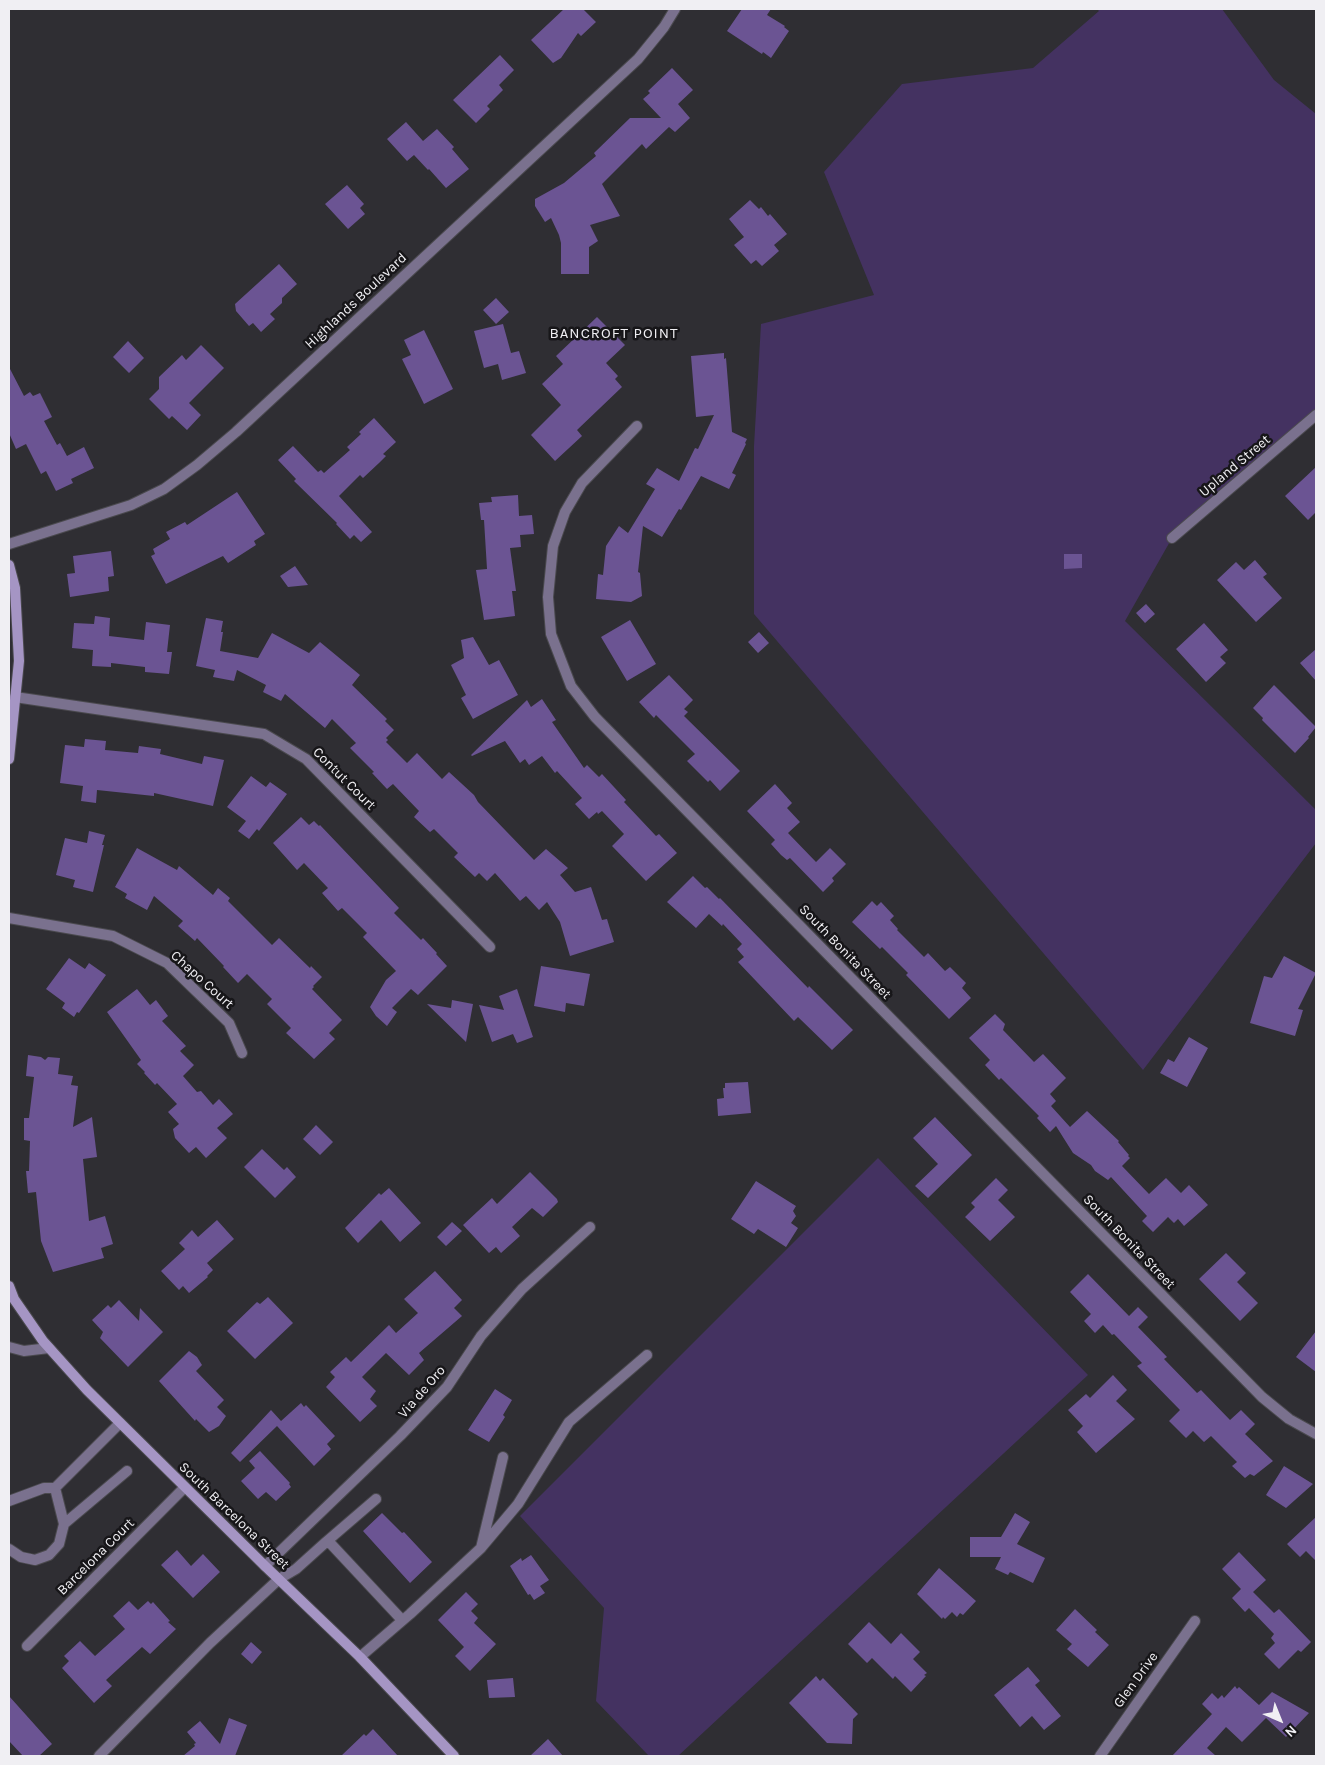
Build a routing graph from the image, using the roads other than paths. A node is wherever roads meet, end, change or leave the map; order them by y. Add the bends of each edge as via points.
1 (675, 9) edge
2 (1316, 415) edge
3 (636, 426) dead end
4 (1172, 538) dead end
5 (9, 544) edge
6 (9, 565) edge
7 (15, 697) junction
8 (9, 759) edge
9 (9, 918) edge
10 (490, 947) dead end
11 (242, 1053) dead end
12 (590, 1227) dead end
13 (9, 1286) edge
14 (9, 1347) edge
15 (49, 1348) junction
16 (647, 1355) dead end
17 (120, 1422) junction
18 (1316, 1434) edge
19 (503, 1457) dead end
20 (127, 1471) dead end
21 (55, 1488) junction
22 (184, 1488) junction
23 (376, 1499) dead end
24 (9, 1501) edge
25 (64, 1524) junction
26 (326, 1542) junction
27 (480, 1548) junction
28 (9, 1549) edge
29 (265, 1566) junction
30 (279, 1579) junction
31 (402, 1620) junction
32 (1195, 1621) dead end
33 (27, 1646) dead end
34 (360, 1657) junction
35 (99, 1756) edge
36 (454, 1756) edge
37 (1100, 1756) edge

1 - 5 street, Highlands Boulevard via 638,58 197,465 164,488 131,504
2 - 4 street, Upland Street
3 - 18 street, South Bonita Street via 582,483 565,512 553,546 548,597 551,634 571,686 595,717 1262,1397 1289,1419
6 - 7 main road via 15,588 19,660
7 - 8 main road
7 - 10 street, Contut Court via 264,734 306,759
9 - 11 street, Chapo Court via 113,936 167,963 229,1023
12 - 29 street, Via de Oro via 522,1289 481,1336 447,1387
13 - 15 main road, South Barcelona Street via 14,1299
14 - 15 street via 24,1350
15 - 17 main road, South Barcelona Street
16 - 27 street via 569,1422 518,1504
17 - 21 street
17 - 22 main road, South Barcelona Street
19 - 27 street
20 - 25 street
21 - 24 street via 44,1488
21 - 25 street
22 - 29 main road, South Barcelona Street
22 - 33 street, Barcelona Court
23 - 26 street
25 - 28 street via 59,1544 48,1555 35,1560 20,1557
26 - 30 street via 296,1569
26 - 31 street
27 - 31 street
29 - 30 main road, South Barcelona Street
30 - 34 main road, South Barcelona Street
30 - 35 street via 210,1643
31 - 34 street
32 - 37 street, Glen Drive
34 - 36 main road, South Barcelona Street

